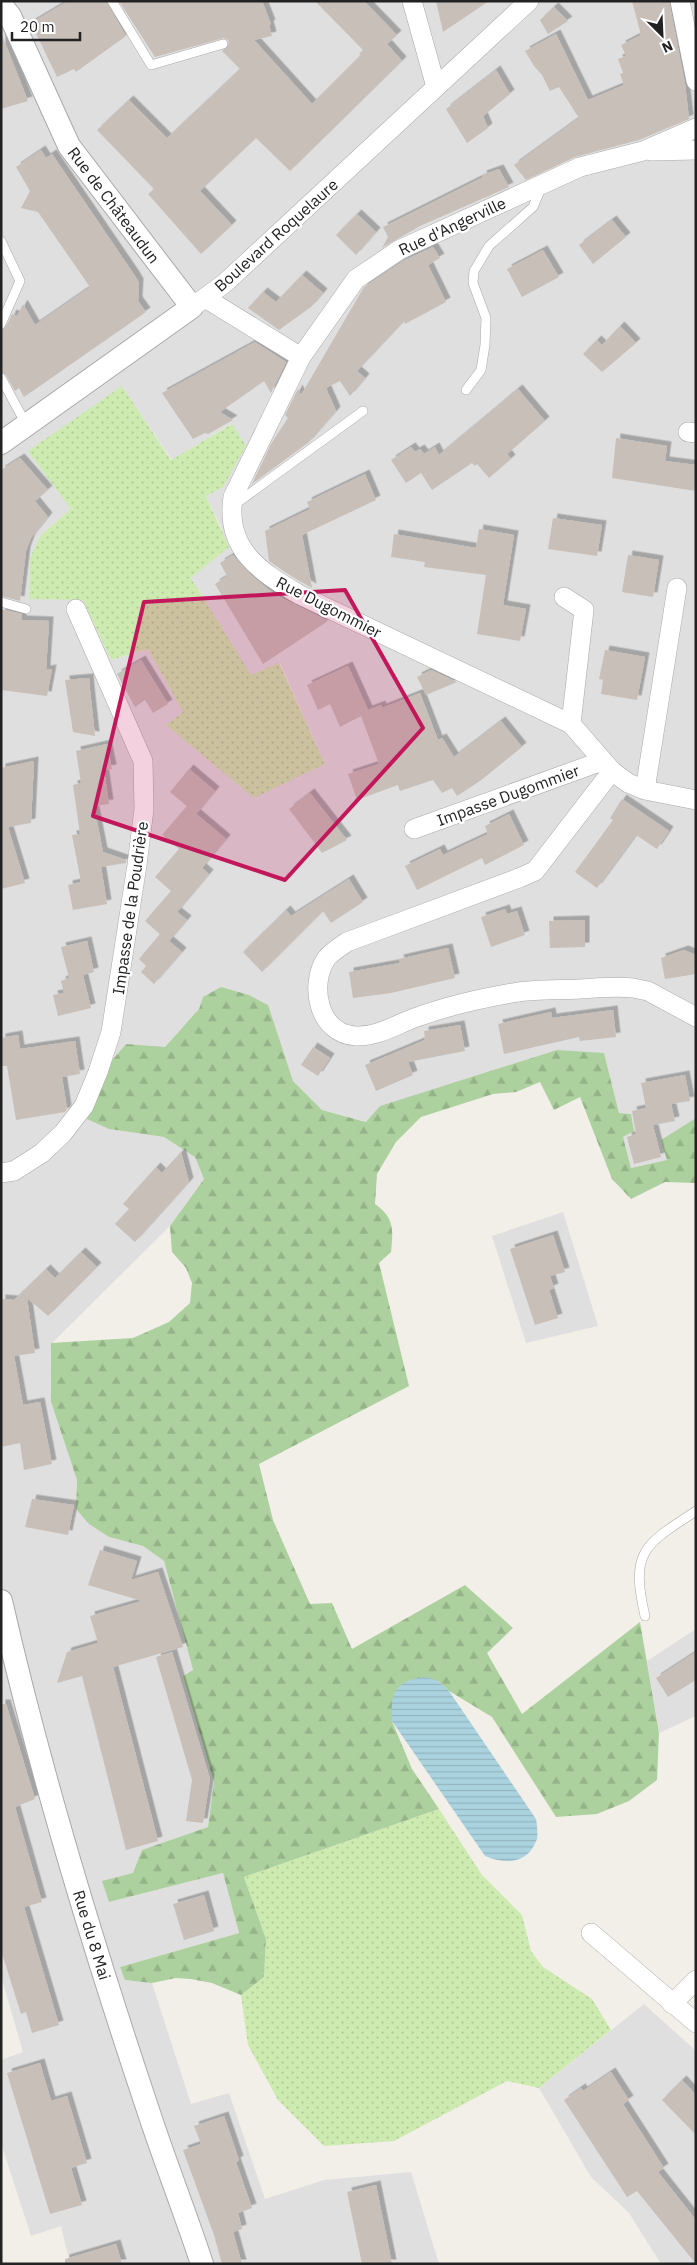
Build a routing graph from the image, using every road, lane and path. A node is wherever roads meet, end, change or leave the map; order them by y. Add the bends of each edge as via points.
1 (112, 1) edge
2 (412, 1) edge
3 (529, 1) edge
4 (680, 1) edge
5 (8, 6) edge
6 (223, 44) dead end
7 (695, 71) edge
8 (436, 87) junction
9 (696, 128) edge
10 (696, 150) edge
11 (643, 151) junction
12 (543, 183) junction
13 (1, 241) edge
14 (198, 302) junction
15 (1, 324) edge
16 (301, 357) junction
17 (1, 378) edge
18 (466, 390) dead end
19 (363, 411) dead end
20 (26, 424) junction
21 (1, 443) edge
22 (231, 508) junction
23 (677, 588) dead end
24 (564, 597) dead end
25 (1, 602) edge
26 (26, 609) dead end
27 (76, 609) dead end
28 (571, 724) junction
29 (607, 766) junction
30 (645, 790) junction
31 (696, 800) edge
32 (414, 829) dead end
33 (696, 1017) edge
34 (1, 1173) edge
35 (696, 1511) edge
36 (1, 1600) edge
37 (645, 1616) dead end
38 (592, 1933) dead end
39 (696, 1980) edge
40 (672, 2004) junction
41 (696, 2024) edge
42 (202, 2264) edge

1 - 6 lane via 151,65
2 - 8 street
3 - 8 street, Boulevard Roquelaure
4 - 7 street
5 - 14 street, Rue de Châteaudun via 69,146
8 - 14 street, Boulevard Roquelaure via 225,284
9 - 11 street, Rue d'Angerville
10 - 11 street, Rue d'Angerville
11 - 12 street, Rue d'Angerville via 580,168
12 - 16 street, Rue d'Angerville via 400,250 356,279
12 - 18 lane via 533,207 488,246 474,271 473,283 486,318 485,345 481,370
13 - 15 lane via 20,281
14 - 16 street
14 - 20 street, Boulevard Roquelaure
16 - 22 street, Rue Dugommier via 233,497
17 - 20 lane
19 - 22 lane
20 - 21 street, Boulevard Roquelaure
22 - 28 street, Rue Dugommier via 234,536 240,548 270,577 300,595
23 - 30 street
24 - 28 street via 584,610
25 - 26 lane
27 - 34 street, Impasse de la Poudrière via 143,761 144,809 137,865 111,1032 84,1106 63,1134 42,1153 14,1171
28 - 29 street, Rue Dugommier
29 - 30 street, Rue Dugommier via 628,783
29 - 32 street, Impasse Dugommier
29 - 33 street via 534,871 347,942 327,957 320,972 316,990 319,1006 338,1030 352,1036 371,1036 420,1016 513,993 542,991 633,988 648,991
30 - 31 street, Rue Dugommier
35 - 37 lane via 649,1545 639,1564 640,1596
36 - 42 street, Rue du 8 Mai via 46,1777 94,1942
38 - 40 street
39 - 40 street
40 - 41 street

